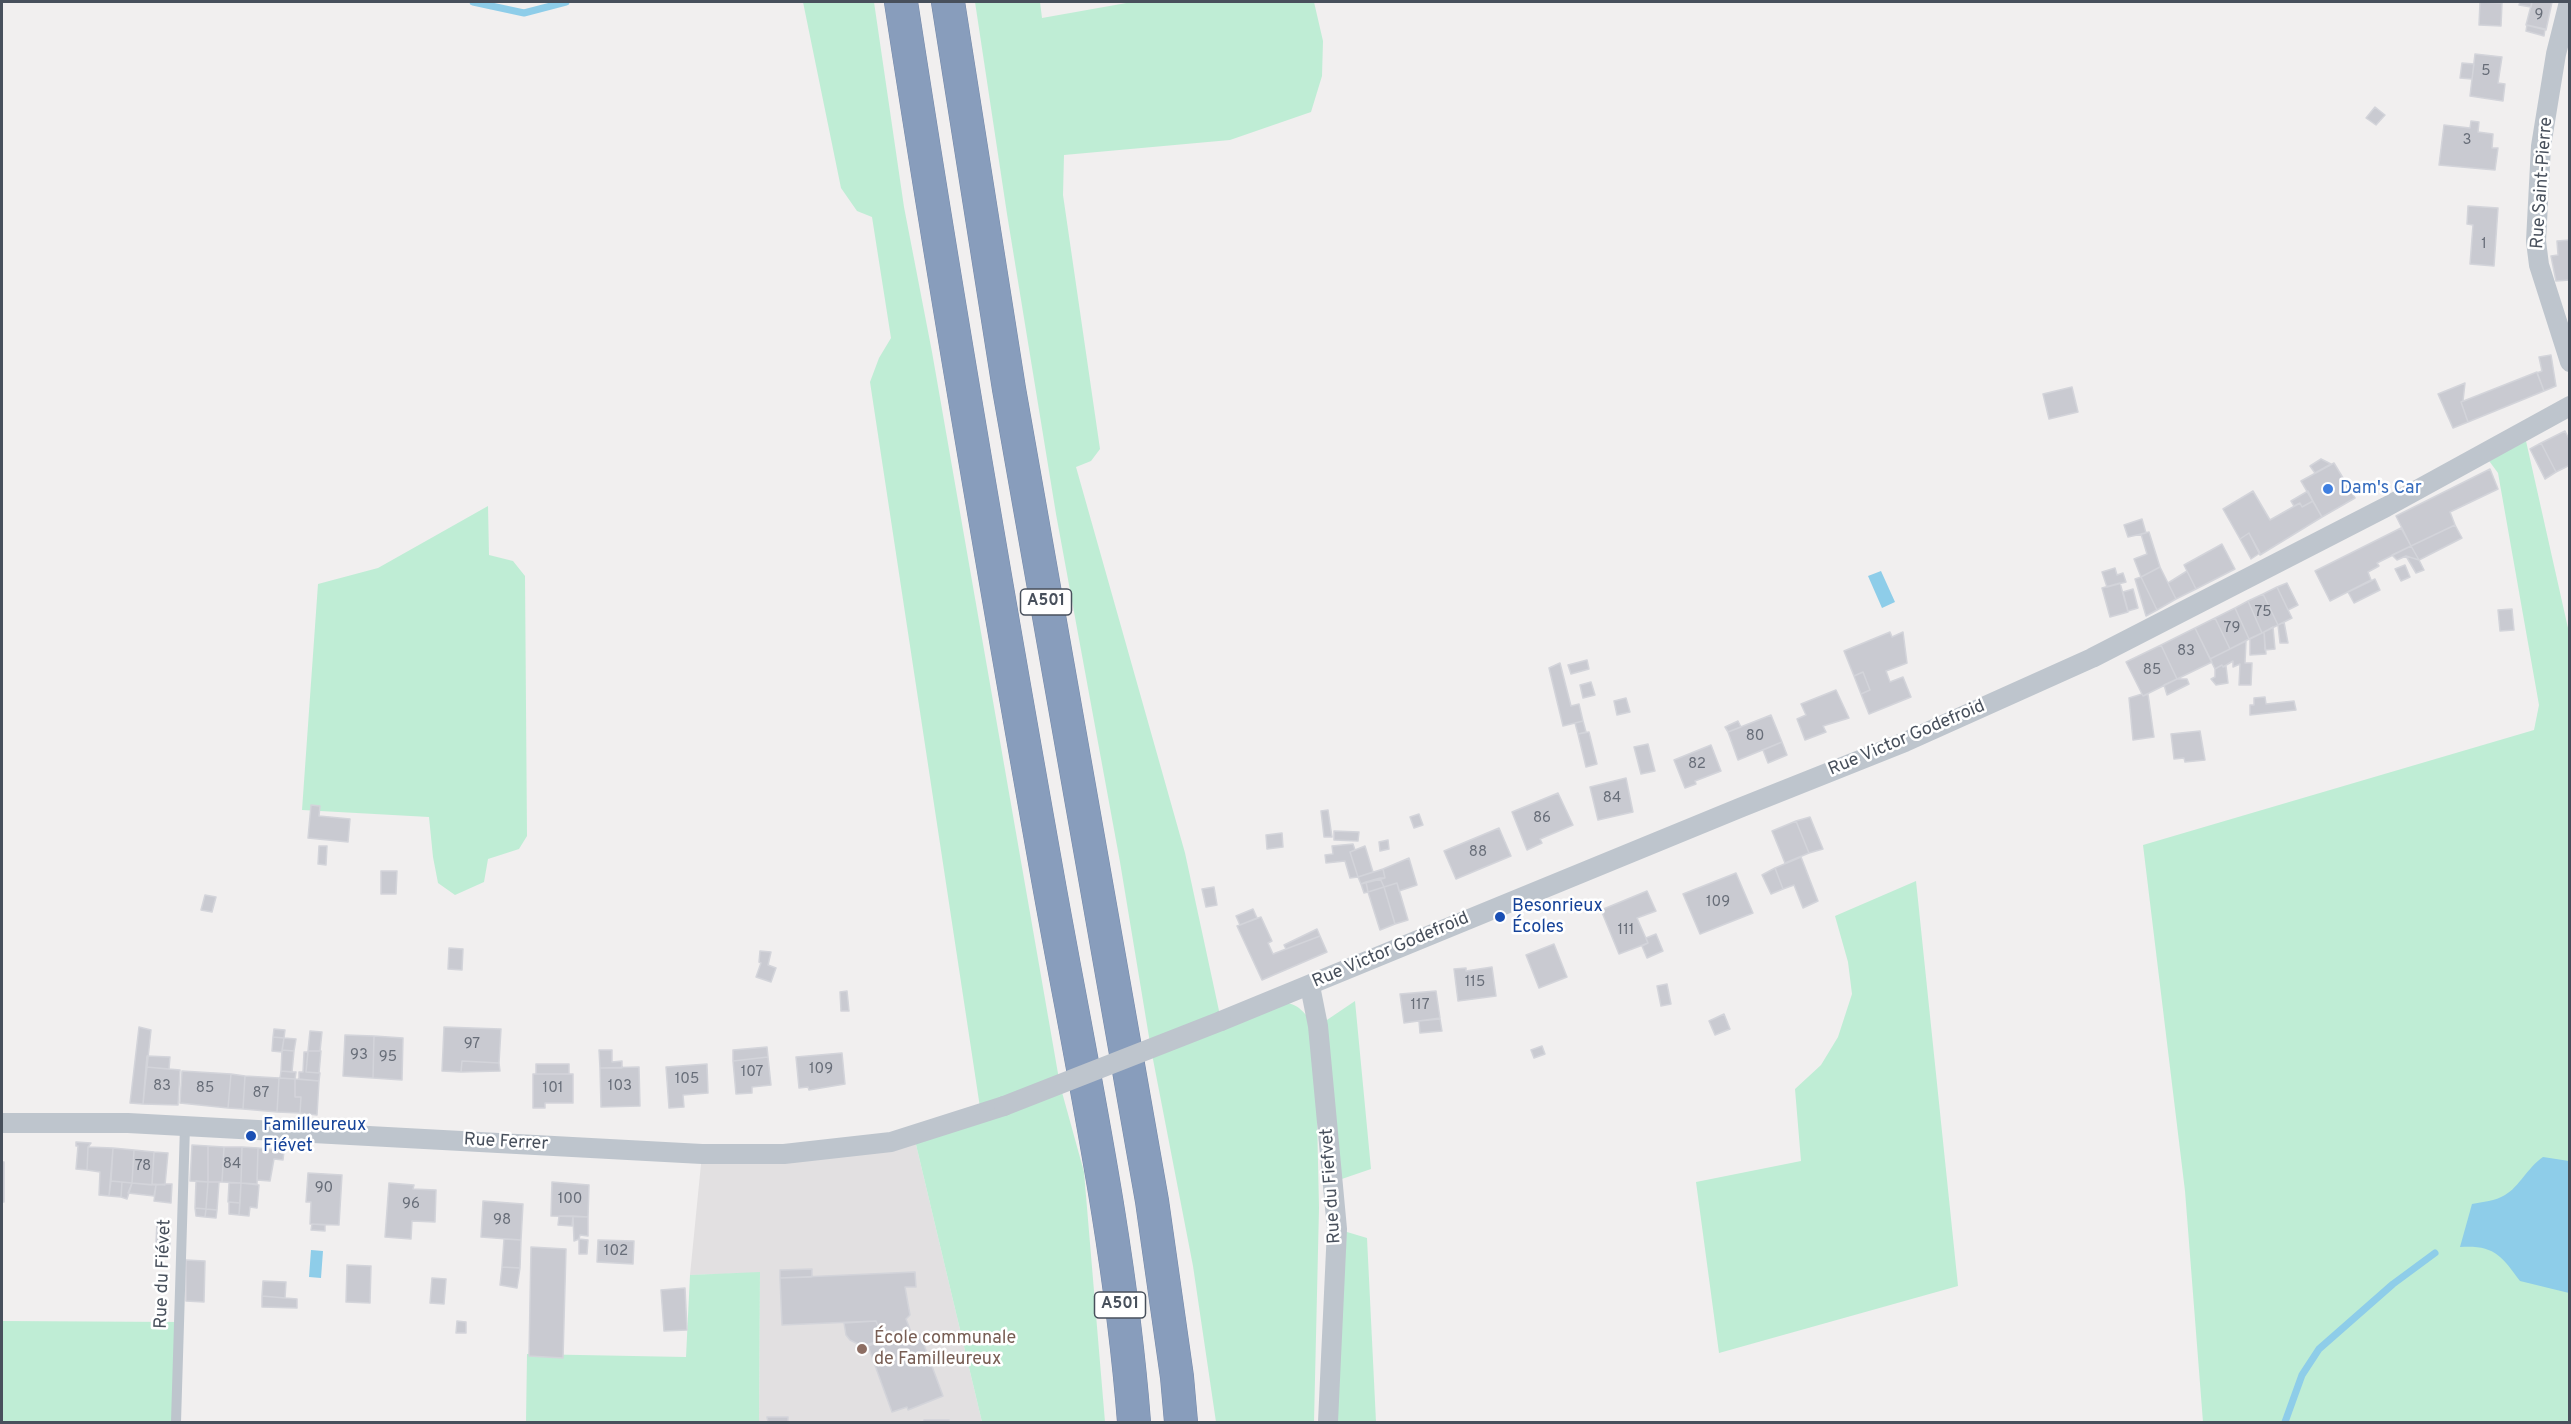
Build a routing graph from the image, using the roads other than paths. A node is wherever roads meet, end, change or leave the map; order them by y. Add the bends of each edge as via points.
1 (901, 2) edge
2 (948, 2) edge
3 (2568, 2) edge
4 (2570, 362) edge
5 (2570, 406) edge
6 (1310, 986) junction
7 (1004, 1106) joint
8 (2, 1123) edge
9 (185, 1126) junction
10 (176, 1422) edge
11 (1134, 1422) edge
12 (1180, 1422) edge
13 (1328, 1422) edge

1 - 11 highway, A501 via 1000,606 1103,1187
2 - 12 highway, A501 via 1009,389 1152,1201
3 - 4 street, Rue Saint-Pierre via 2541,146 2536,241 2539,265
5 - 6 street, Rue Victor Godefroid via 2386,507 2092,658 1905,742
6 - 7 street, Rue Victor Godefroid, bridge
6 - 13 street, Rue du Fiefvet via 1318,1026 1337,1229
7 - 9 street, Rue Ferrer via 891,1142 784,1154 702,1154
8 - 9 street, Rue Ferrer
9 - 10 lane, Rue du Fiévet

